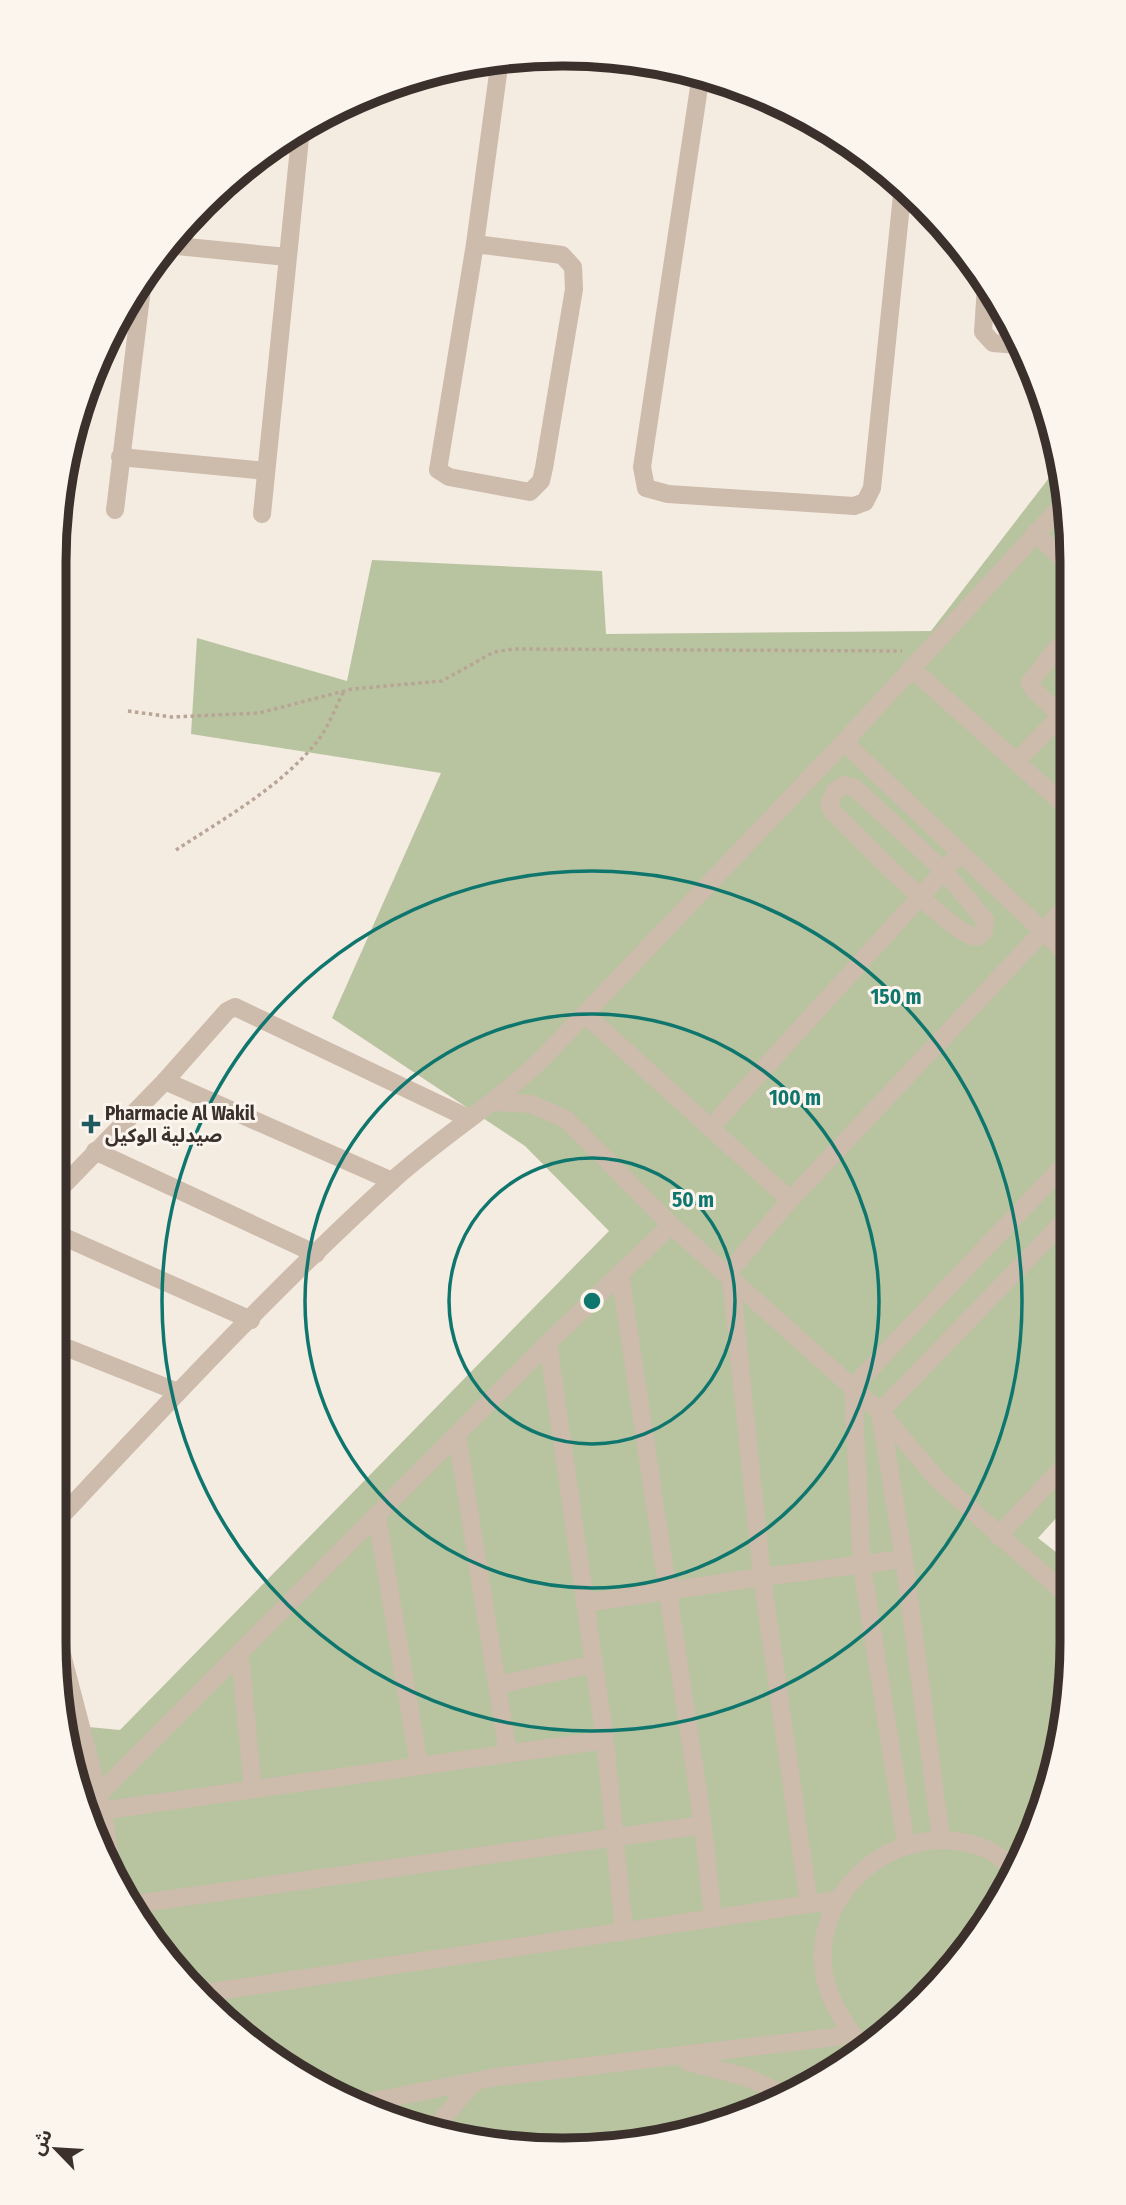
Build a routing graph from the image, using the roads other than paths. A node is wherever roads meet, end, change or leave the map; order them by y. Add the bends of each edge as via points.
1 (498, 71) edge
2 (699, 85) edge
3 (299, 142) edge
4 (901, 200) edge
5 (475, 244) junction
6 (181, 246) edge
7 (287, 257) junction
8 (985, 302) edge
9 (140, 304) edge
10 (1009, 344) edge
11 (120, 457) junction
12 (266, 471) junction
13 (115, 510) dead end
14 (1056, 511) edge
15 (262, 514) dead end
16 (1035, 533) junction
17 (1060, 556) edge
18 (1060, 649) edge
19 (911, 668) junction
20 (1060, 710) edge
21 (1060, 721) edge
22 (844, 742) junction
23 (1016, 762) junction
24 (1060, 801) edge
25 (960, 853) junction
26 (944, 871) junction
27 (920, 897) junction
28 (1060, 914) edge
29 (1043, 932) junction
30 (1060, 948) edge
31 (585, 1014) junction
32 (165, 1082) junction
33 (495, 1102) junction
34 (468, 1118) junction
35 (710, 1128) junction
36 (95, 1151) junction
37 (1060, 1169) edge
38 (393, 1181) junction
39 (66, 1182) edge
40 (790, 1200) junction
41 (671, 1225) junction
42 (1060, 1225) edge
43 (66, 1238) edge
44 (316, 1254) junction
45 (620, 1273) junction
46 (729, 1276) junction
47 (251, 1320) junction
48 (548, 1343) junction
49 (66, 1347) edge
50 (853, 1387) junction
51 (178, 1392) junction
52 (880, 1412) junction
53 (457, 1435) junction
54 (1060, 1471) edge
55 (66, 1511) edge
56 (377, 1516) junction
57 (998, 1536) junction
58 (904, 1559) junction
59 (862, 1566) junction
60 (762, 1577) junction
61 (1060, 1589) edge
62 (669, 1592) junction
63 (585, 1604) junction
64 (240, 1655) junction
65 (594, 1664) junction
66 (497, 1685) junction
67 (73, 1717) edge
68 (605, 1740) junction
69 (508, 1753) junction
70 (419, 1766) junction
71 (253, 1790) junction
72 (96, 1806) edge
73 (703, 1825) junction
74 (614, 1836) junction
75 (940, 1839) junction
76 (905, 1844) junction
77 (1007, 1864) edge
78 (837, 1900) junction
79 (141, 1903) edge
80 (809, 1904) junction
81 (713, 1919) junction
82 (624, 1931) junction
83 (211, 1992) edge
84 (857, 2040) edge
85 (666, 2058) junction
86 (474, 2081) junction
87 (775, 2091) edge
88 (373, 2101) edge
89 (439, 2123) edge

1 - 5 street
2 - 4 street via 642,467 646,488 668,494 839,506 865,502 872,488
3 - 7 street
5 - 5 street via 562,256 573,267 574,289 544,468 536,488 526,493 449,477 438,470
6 - 7 street
7 - 12 street
8 - 10 street via 983,332 992,343
9 - 11 street
11 - 12 street
11 - 13 street
12 - 15 street
14 - 16 street
16 - 17 street
16 - 19 street
18 - 20 street via 1030,682
19 - 22 street
19 - 23 street
21 - 23 street
22 - 25 street
22 - 31 street
23 - 24 street
25 - 26 street
25 - 29 street
26 - 27 street
26 - 27 street via 985,920 984,931 978,937 965,934
26 - 27 street via 855,788 844,785 835,791 829,804 832,811
27 - 35 street
28 - 29 street
29 - 30 street
29 - 40 street
31 - 33 street
31 - 35 street
32 - 34 street via 235,1007
32 - 36 street
32 - 38 street
33 - 34 street
33 - 41 street via 531,1104 566,1119
34 - 38 street
35 - 40 street
36 - 39 street
36 - 44 street
37 - 50 street
38 - 44 street
40 - 46 street
41 - 45 street
41 - 46 street
42 - 52 street
43 - 47 street
44 - 47 street
45 - 48 street
45 - 62 street
46 - 50 street
46 - 60 street
47 - 51 street
48 - 53 street
48 - 63 street
49 - 51 street
50 - 52 street
50 - 59 street
51 - 55 street
52 - 57 street via 939,1481
52 - 58 street
53 - 56 street
53 - 66 street
54 - 57 street
56 - 64 street
56 - 70 street
57 - 61 street
58 - 59 street
58 - 75 street
59 - 60 street
59 - 76 street
60 - 62 street
60 - 80 street
62 - 63 street
62 - 73 street
63 - 65 street
64 - 71 street
64 - 72 street
65 - 66 street
65 - 68 street
66 - 69 street
67 - 72 street
68 - 69 street
68 - 74 street
69 - 70 street
70 - 71 street
71 - 72 street
73 - 74 street
73 - 81 street
74 - 79 street
74 - 82 street
75 - 76 street
75 - 77 street via 987,1849
76 - 78 street via 866,1866
78 - 80 street
78 - 84 street via 823,1945 828,1993
80 - 81 street
81 - 82 street
82 - 83 street
84 - 85 street
85 - 86 street
85 - 87 street via 711,2065
86 - 88 street
86 - 89 street

